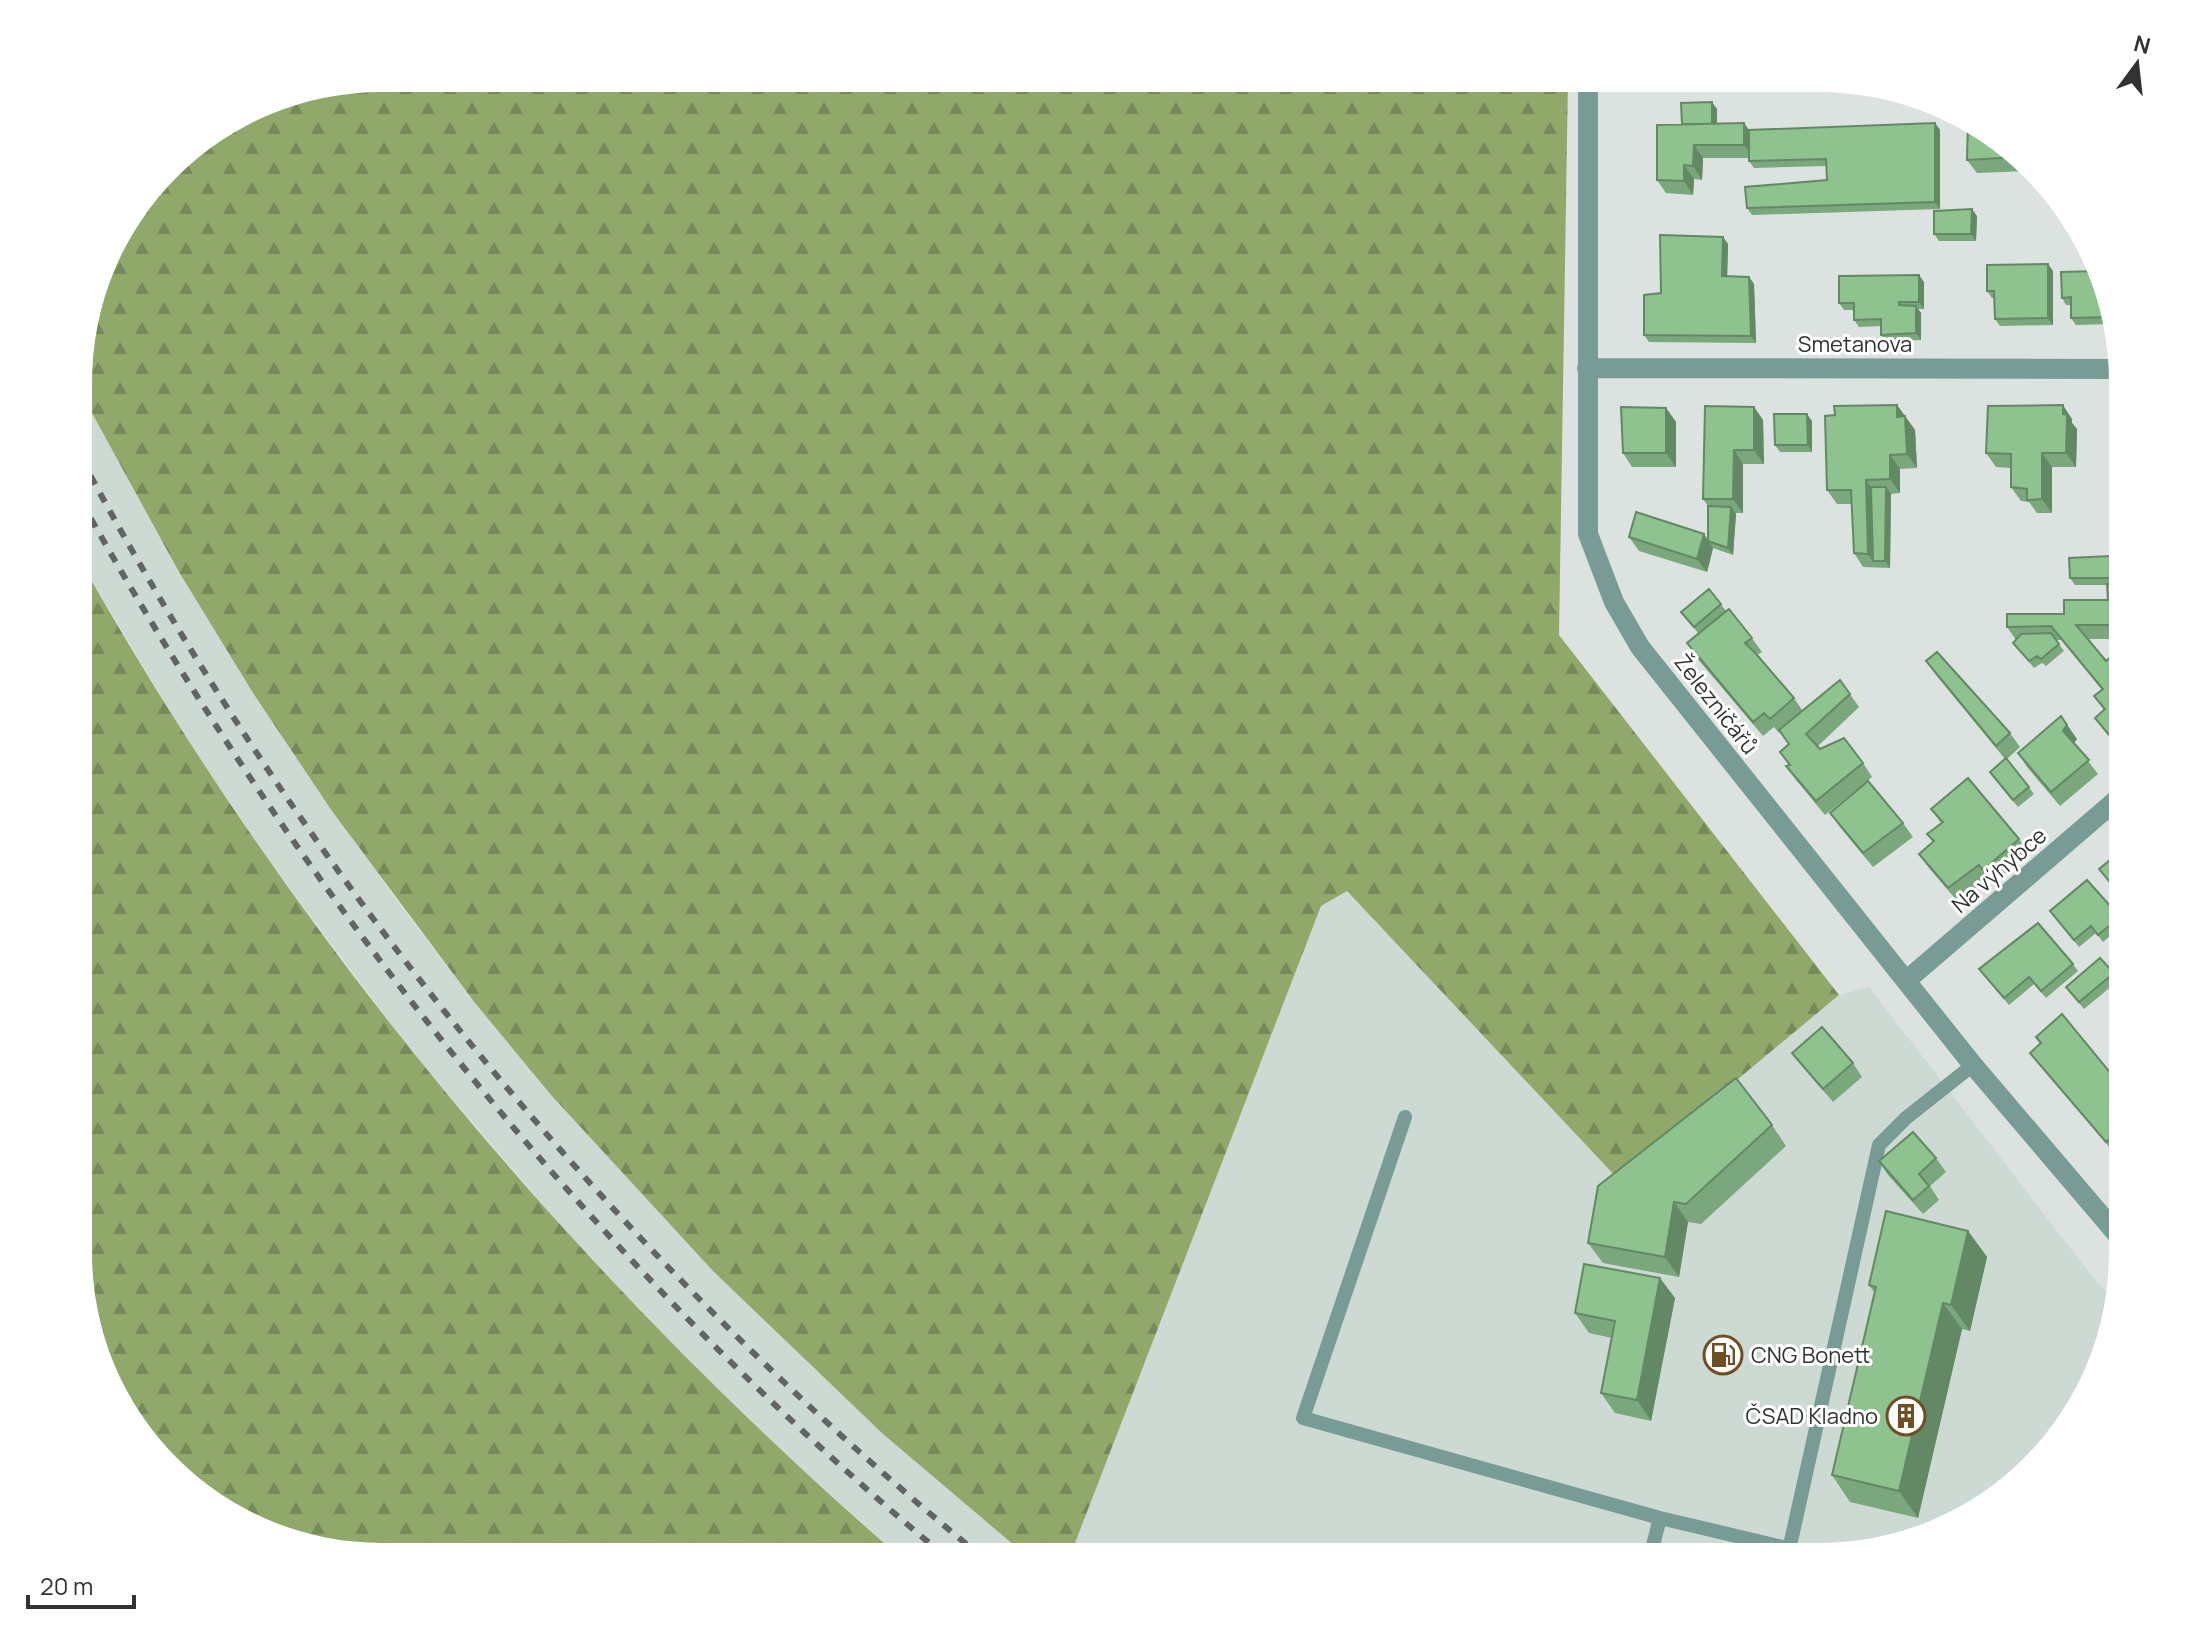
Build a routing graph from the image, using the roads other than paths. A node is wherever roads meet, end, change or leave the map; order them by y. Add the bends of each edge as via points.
1 (1588, 92) edge
2 (1587, 368) junction
3 (2108, 369) edge
4 (2109, 806) edge
5 (1907, 980) junction
6 (1973, 1065) junction
7 (1405, 1117) dead end
8 (2109, 1225) edge
9 (1660, 1518) junction
10 (1654, 1543) edge
11 (1761, 1543) edge
12 (1791, 1543) edge

1 - 2 street, Železničářů
2 - 3 street, Smetanova
2 - 5 street, Železničářů via 1588,534 1614,602 1640,647
4 - 5 street, Na výhybce
5 - 6 street, Železničářů
6 - 8 street, Železničářů
6 - 12 lane via 1879,1145
7 - 9 lane via 1303,1418
9 - 10 lane
9 - 11 lane

